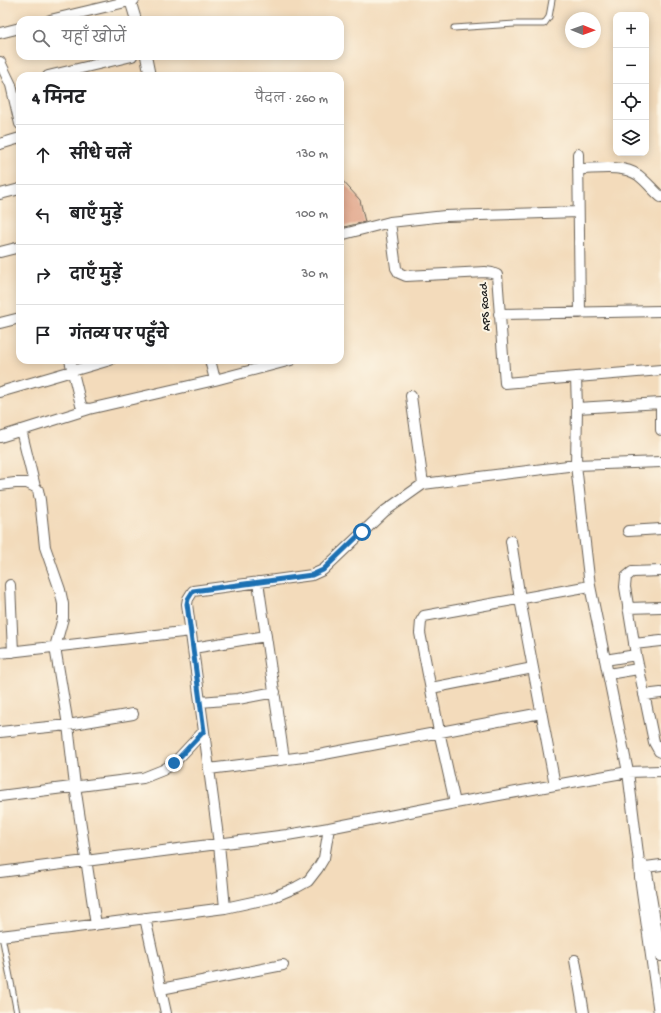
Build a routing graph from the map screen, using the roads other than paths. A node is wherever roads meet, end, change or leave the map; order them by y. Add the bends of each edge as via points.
1 (131, 0) edge
2 (552, 0) edge
3 (66, 16) edge
4 (135, 16) edge
5 (454, 28) dead end
6 (16, 29) edge
7 (0, 33) edge
8 (115, 60) edge
9 (147, 60) edge
10 (0, 62) edge
11 (65, 72) edge
12 (149, 72) edge
13 (16, 84) edge
14 (16, 139) edge
15 (0, 144) edge
16 (578, 154) dead end
17 (578, 169) junction
18 (16, 190) edge
19 (0, 194) edge
20 (661, 197) edge
21 (578, 212) junction
22 (390, 222) junction
23 (344, 234) edge
24 (16, 248) edge
25 (0, 252) edge
26 (661, 311) edge
27 (580, 313) junction
28 (499, 314) junction
29 (16, 319) edge
30 (0, 323) edge
31 (71, 364) edge
32 (95, 364) edge
33 (211, 364) edge
34 (275, 364) edge
35 (72, 370) junction
36 (661, 370) edge
37 (576, 377) junction
38 (215, 380) junction
39 (0, 392) edge
40 (411, 396) dead end
41 (577, 408) junction
42 (89, 409) junction
43 (21, 430) junction
44 (661, 430) edge
45 (0, 437) edge
46 (661, 462) edge
47 (576, 465) junction
48 (424, 484) junction
49 (0, 485) edge
50 (35, 487) junction
51 (661, 529) edge
52 (628, 531) dead end
53 (511, 541) dead end
54 (661, 571) edge
55 (258, 582) junction
56 (10, 585) dead end
57 (590, 586) junction
58 (520, 599) junction
59 (661, 606) edge
60 (628, 608) junction
61 (191, 631) junction
62 (266, 636) junction
63 (661, 642) edge
64 (634, 644) junction
65 (55, 647) junction
66 (193, 648) junction
67 (13, 652) junction
68 (0, 653) edge
69 (636, 655) junction
70 (605, 660) junction
71 (533, 668) junction
72 (638, 669) junction
73 (608, 674) junction
74 (431, 688) junction
75 (274, 692) junction
76 (661, 693) edge
77 (644, 695) junction
78 (200, 702) junction
79 (541, 713) junction
80 (133, 714) dead end
81 (68, 725) junction
82 (656, 729) edge
83 (204, 731) junction
84 (0, 732) edge
85 (439, 732) junction
86 (661, 752) edge
87 (284, 759) junction
88 (209, 769) junction
89 (661, 771) edge
90 (628, 772) junction
91 (555, 785) junction
92 (75, 786) junction
93 (0, 796) edge
94 (456, 802) junction
95 (329, 828) junction
96 (219, 844) junction
97 (85, 861) junction
98 (643, 864) junction
99 (661, 864) edge
100 (0, 872) edge
101 (225, 908) junction
102 (145, 918) junction
103 (96, 925) junction
104 (1, 936) edge
105 (660, 945) edge
106 (661, 956) edge
107 (575, 960) dead end
108 (283, 965) dead end
109 (161, 989) junction
110 (17, 1013) edge
111 (166, 1013) edge
112 (584, 1013) edge
113 (659, 1013) edge

1 - 3 street
1 - 4 street
2 - 5 lane via 550,17 544,24
6 - 7 street
8 - 11 street
9 - 12 street
10 - 13 street
14 - 15 street
16 - 17 street
17 - 20 street via 629,171 638,175
17 - 21 street
18 - 19 street
21 - 22 street via 445,216
21 - 27 street
22 - 23 street
22 - 28 street, APS Road via 398,274 406,276 492,273 497,276
24 - 25 street
26 - 27 street
27 - 28 street
28 - 37 street, APS Road via 505,383
29 - 30 street
31 - 35 street
32 - 35 street
33 - 38 street
34 - 38 street
35 - 39 street
35 - 42 street via 81,404
36 - 37 street, APS Road
37 - 41 street
38 - 42 street
40 - 48 street
41 - 44 street via 660,403
41 - 47 street
42 - 43 street
43 - 45 street
43 - 50 street
46 - 47 street
47 - 48 street
47 - 57 street
48 - 55 street via 386,511 323,570 312,575
49 - 50 street via 27,483
50 - 65 street via 40,500 46,547 63,604 63,618
51 - 52 street
53 - 58 street
54 - 60 street via 632,572 626,578
55 - 61 street via 193,591 187,604
55 - 62 street
56 - 67 street
57 - 58 street
57 - 70 street
58 - 71 street
58 - 74 street via 424,616 420,633
59 - 60 street
60 - 64 street
61 - 65 street
61 - 66 street
62 - 66 street
62 - 75 street
63 - 64 street
64 - 69 street
65 - 67 street
65 - 81 street
66 - 78 street
67 - 68 street
69 - 70 street
69 - 72 street
70 - 73 street
71 - 74 street
71 - 79 street
72 - 73 street
72 - 77 street
73 - 90 street
74 - 85 street
75 - 78 street via 238,699
75 - 87 street
76 - 77 street
77 - 82 street
78 - 83 street
79 - 85 street
79 - 91 street
80 - 81 street
81 - 84 street
81 - 92 street
82 - 86 street via 654,742
83 - 88 street
83 - 92 street via 174,763 162,770 143,778
85 - 87 street
85 - 94 street
87 - 88 street
88 - 96 street
89 - 90 street
90 - 91 street
90 - 98 street
91 - 94 street
92 - 93 street
92 - 97 street
94 - 95 street
95 - 96 street
95 - 101 street via 324,858 308,881 271,898
96 - 97 street
96 - 101 street
97 - 100 street
97 - 103 street
98 - 99 street
98 - 105 street
98 - 113 street via 642,893
101 - 102 street
102 - 103 street
102 - 109 street
103 - 104 street
104 - 110 lane
105 - 106 street
107 - 112 street
108 - 109 street
109 - 111 street

